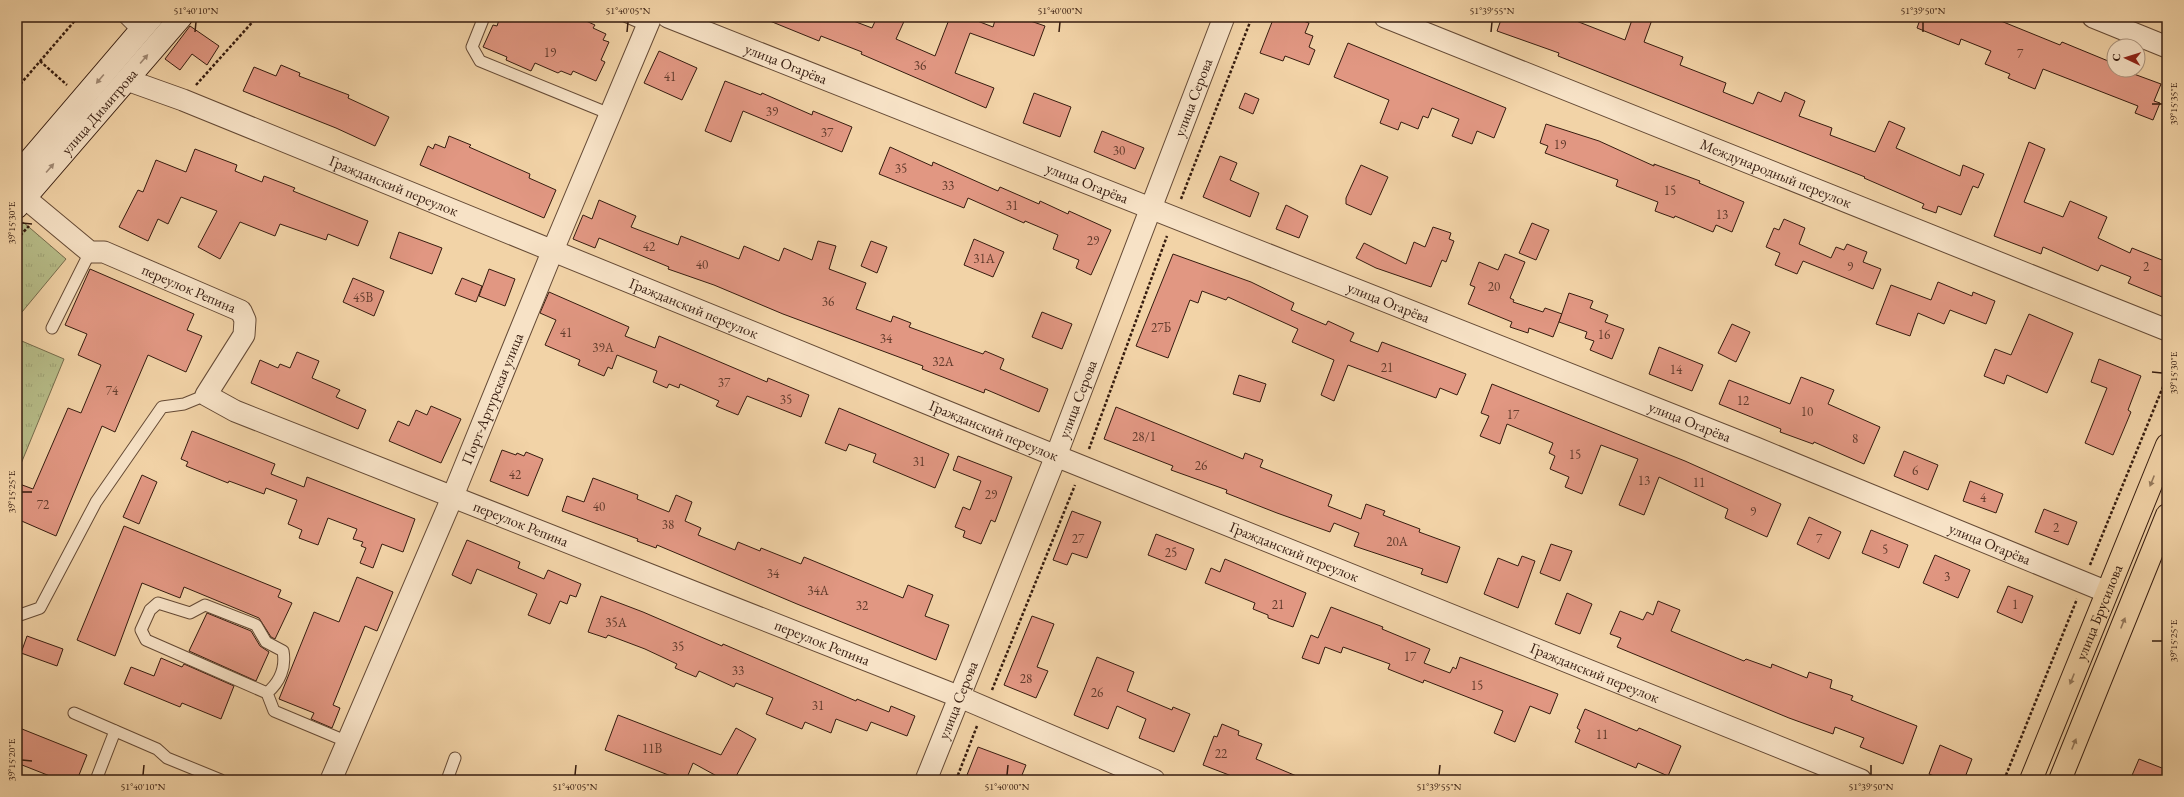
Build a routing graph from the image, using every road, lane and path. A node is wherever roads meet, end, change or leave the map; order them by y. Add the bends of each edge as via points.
1 (78, 17) edge
2 (181, 17) edge
3 (257, 17) edge
4 (484, 17) edge
5 (627, 17) edge
6 (668, 17) edge
7 (1224, 17) edge
8 (1252, 17) edge
9 (1385, 17) edge
10 (2093, 17) edge
11 (649, 21) edge
12 (138, 22) edge
13 (2167, 47) edge
14 (40, 61) junction
15 (126, 80) junction
16 (67, 86) dead end
17 (17, 88) edge
18 (183, 100) junction
19 (610, 114) junction
20 (17, 175) edge
21 (21, 202) edge
22 (1152, 209) junction
23 (1174, 218) junction
24 (553, 250) junction
25 (90, 252) junction
26 (52, 328) dead end
27 (2167, 330) edge
28 (206, 395) junction
29 (2167, 445) edge
30 (1056, 456) junction
31 (1082, 467) junction
32 (452, 498) junction
33 (2167, 515) edge
34 (2107, 592) junction
35 (17, 616) edge
36 (268, 693) junction
37 (960, 697) junction
38 (985, 708) junction
39 (74, 713) dead end
40 (115, 731) junction
41 (348, 742) junction
42 (455, 758) dead end
43 (96, 780) edge
44 (220, 780) edge
45 (331, 780) edge
46 (447, 780) edge
47 (926, 780) edge
48 (956, 780) edge
49 (1154, 780) edge
50 (1861, 780) edge
51 (2031, 780) edge
52 (2060, 780) edge

1 - 14 path
15 -> 2 main road, улица Димитрова
3 - 18 path
4 - 19 lane via 472,47 480,61
5 - 11 lane
6 - 22 street, улица Огарёва
7 - 22 street, улица Серова
8 - 23 path
9 - 27 street, Международный переулок
10 - 13 street
11 - 19 street, Порт-Артурская улица
12 -> 20 main road, улица Димитрова
14 - 16 path
14 - 17 path
15 - 18 street, Гражданский переулок
21 -> 15 main road, улица Димитрова
18 - 24 street, Гражданский переулок
19 - 24 street, Порт-Артурская улица
21 - 25 street
22 - 23 street, улица Огарёва
22 - 30 street, улица Серова
23 - 31 path
23 - 34 street, улица Огарёва via 1756,448
24 - 30 street, Гражданский переулок
24 - 32 street, Порт-Артурская улица
25 - 26 lane
25 - 28 street, переулок Репина via 104,252 241,311 245,320 244,335
28 - 32 street, переулок Репина via 235,411
28 - 35 lane via 184,404 162,407 96,502 40,608
29 -> 34 main road, улица Брусилова
30 - 31 street, Гражданский переулок
30 - 37 street, улица Серова
31 - 38 path
31 - 50 street, Гражданский переулок
32 - 37 street, переулок Репина
32 - 41 street, Порт-Артурская улица
52 -> 33 main road, улица Брусилова
34 -> 51 main road, улица Брусилова
36 - 36 lane via 146,640 141,630 150,610 158,603 190,613 205,605 256,625 266,642 283,651 286,662 276,686
36 - 41 lane via 274,711
37 - 38 street, переулок Репина
37 - 47 street, улица Серова
38 - 48 path
38 - 49 street, переулок Репина
39 - 40 lane
40 - 43 lane
40 - 44 lane via 157,749 166,758
41 - 45 street, Порт-Артурская улица
42 - 46 lane

